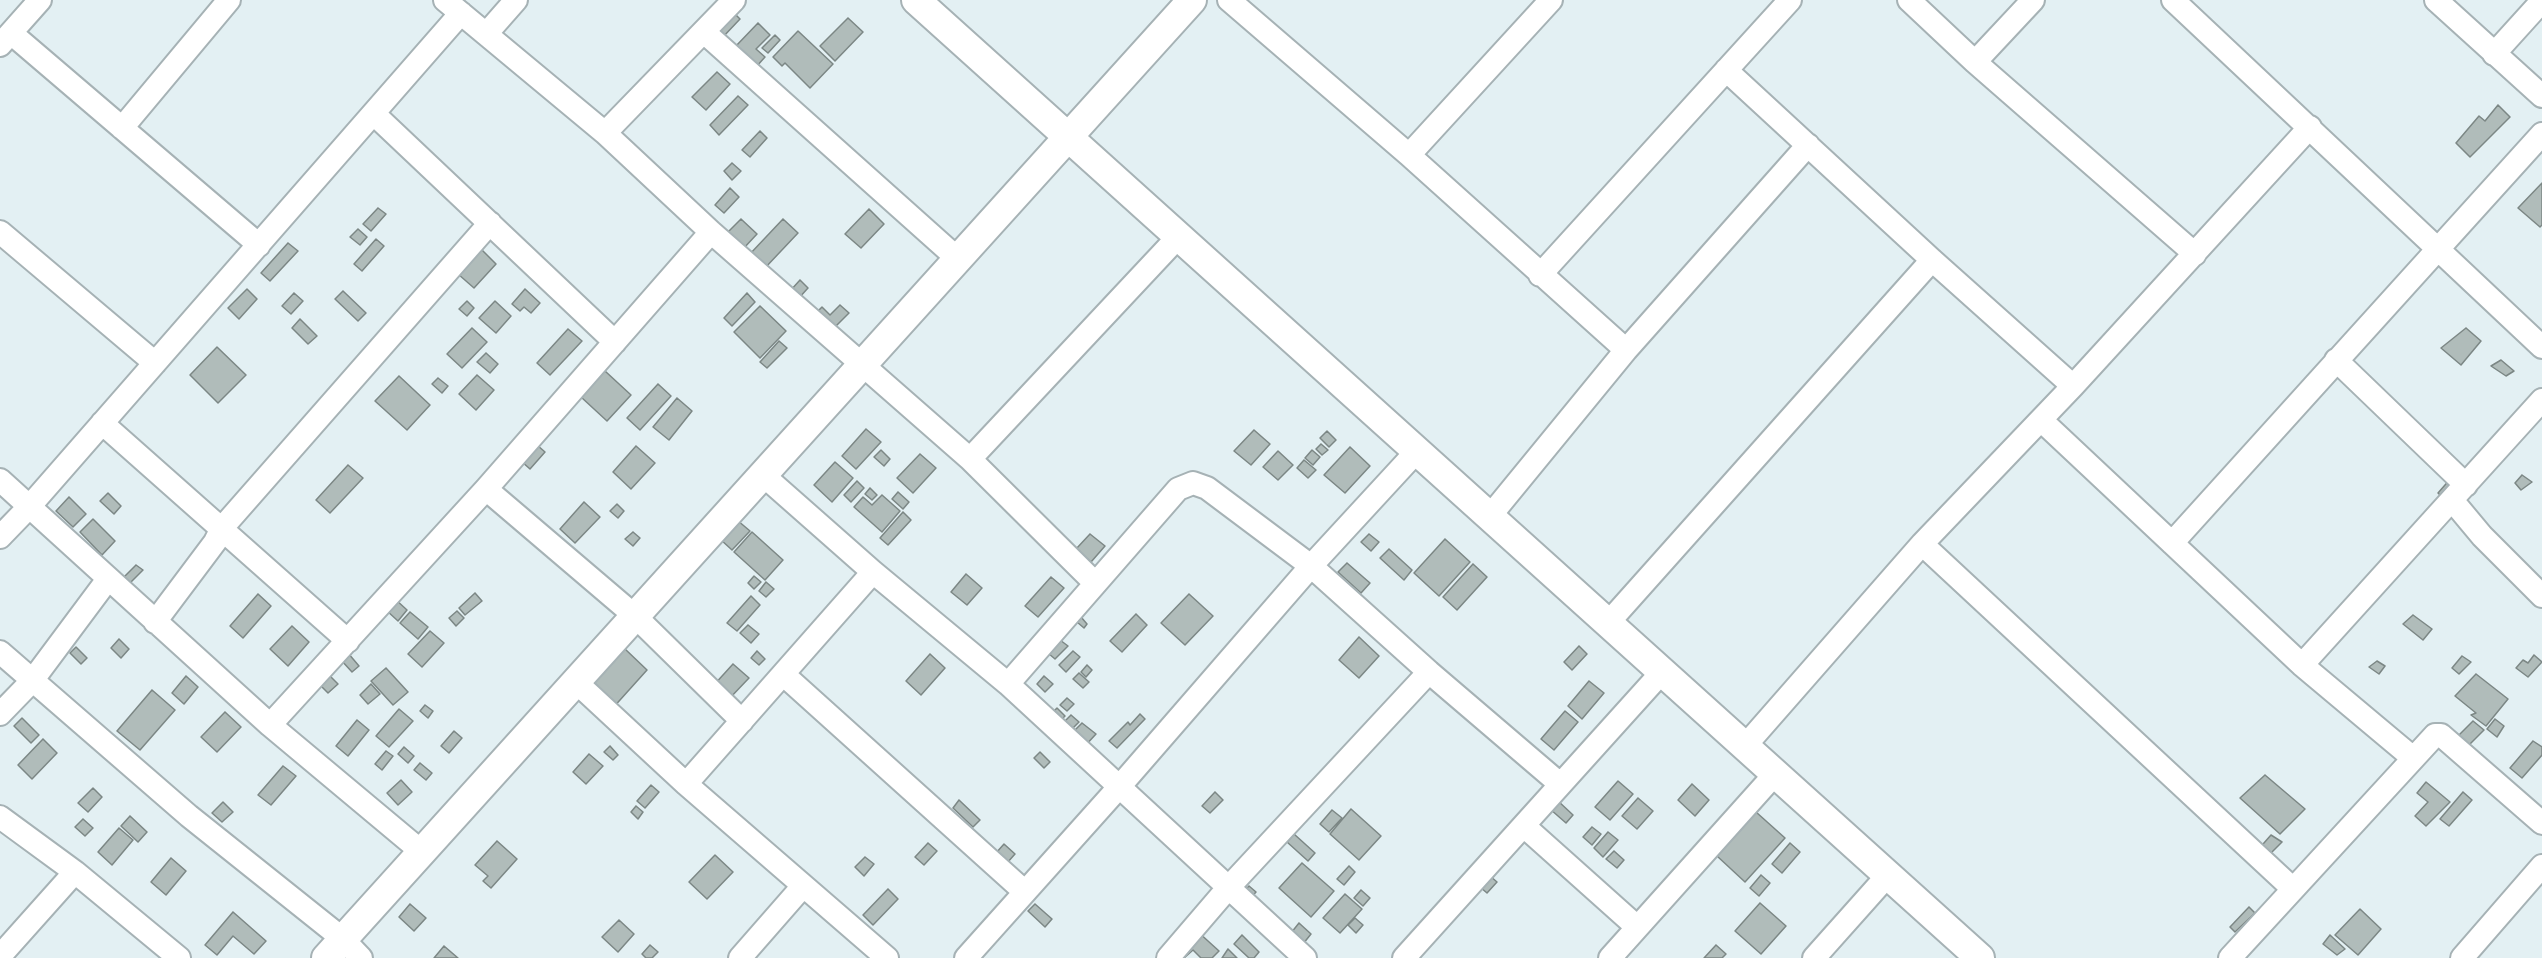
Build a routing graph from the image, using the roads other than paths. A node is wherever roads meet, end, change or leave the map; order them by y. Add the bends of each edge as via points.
1 (40, 0) edge
2 (229, 0) edge
3 (516, 0) edge
4 (734, 0) edge
5 (916, 0) edge
6 (1192, 0) edge
7 (1229, 0) edge
8 (1551, 0) edge
9 (1790, 0) edge
10 (1909, 0) edge
11 (2033, 0) edge
12 (2173, 0) edge
13 (2436, 0) edge
14 (2542, 1) edge
15 (453, 7) edge
16 (704, 32) junction
17 (487, 33) junction
18 (6, 39) edge
19 (2494, 54) junction
20 (1974, 62) junction
21 (1726, 70) junction
22 (2542, 96) edge
23 (374, 114) junction
24 (2310, 127) junction
25 (122, 128) junction
26 (605, 133) junction
27 (2542, 134) edge
28 (1069, 137) junction
29 (1808, 145) junction
30 (1408, 155) junction
31 (490, 223) junction
32 (0, 232) edge
33 (711, 232) junction
34 (1179, 236) junction
35 (259, 245) junction
36 (2438, 249) junction
37 (2195, 254) junction
38 (958, 259) junction
39 (1932, 260) junction
40 (1540, 275) junction
41 (615, 342) junction
42 (2542, 347) edge
43 (1626, 351) junction
44 (2336, 360) junction
45 (155, 363) junction
46 (862, 365) junction
47 (2073, 386) junction
48 (2542, 400) edge
49 (2041, 420) junction
50 (102, 423) junction
51 (1417, 451) junction
52 (970, 459) junction
53 (763, 475) junction
54 (0, 480) edge
55 (486, 489) junction
56 (2459, 492) junction
57 (29, 507) junction
58 (1490, 516) junction
59 (222, 528) junction
60 (0, 537) edge
61 (2172, 543) junction
62 (1922, 544) junction
63 (1311, 566) junction
64 (873, 572) junction
65 (108, 579) junction
66 (1095, 583) junction
67 (2542, 596) edge
68 (635, 616) junction
69 (155, 621) junction
70 (1608, 623) junction
71 (348, 640) junction
72 (0, 652) edge
73 (2302, 664) junction
74 (1429, 672) junction
75 (1662, 672) junction
76 (784, 675) junction
77 (32, 681) junction
78 (576, 682) junction
79 (1008, 684) junction
80 (0, 714) edge
81 (742, 721) junction
82 (270, 725) junction
83 (1745, 746) junction
84 (2413, 758) junction
85 (1775, 774) junction
86 (686, 784) junction
87 (1560, 784) junction
88 (1120, 786) junction
89 (0, 817) edge
90 (2542, 823) edge
91 (1524, 826) junction
92 (422, 852) junction
93 (2542, 866) edge
94 (75, 872) junction
95 (1888, 875) junction
96 (803, 886) junction
97 (1228, 888) junction
98 (2292, 888) junction
99 (1025, 892) junction
100 (1637, 927) junction
101 (1, 952) edge
102 (344, 952) edge
103 (179, 958) edge
104 (740, 958) edge
105 (887, 958) edge
106 (966, 958) edge
107 (1168, 958) edge
108 (1305, 958) edge
109 (1404, 958) edge
110 (1610, 958) edge
111 (1814, 958) edge
112 (1980, 958) edge
113 (2230, 958) edge
114 (2462, 958) edge

1 - 18 street
2 - 25 street
3 - 17 street
4 - 16 street
5 - 28 street
6 - 28 street
7 - 30 street
8 - 30 street
9 - 21 street
10 - 20 street
11 - 20 street
12 - 24 street
13 - 19 street
14 - 19 street
15 - 17 street
15 - 23 street
16 - 26 street
16 - 38 street
17 - 26 street
18 - 25 street
19 - 22 street
20 - 37 street
21 - 29 street
21 - 40 street
23 - 31 street
23 - 35 street
24 - 36 street
24 - 37 street
25 - 35 street
26 - 33 street
27 - 36 street
28 - 34 street
28 - 38 street
29 - 39 street
29 - 43 street
30 - 40 street
31 - 41 street
31 - 59 street
32 - 45 street
33 - 41 street
33 - 46 street
34 - 51 street
34 - 52 street
35 - 45 street
36 - 42 street
36 - 44 street
37 - 47 street
38 - 46 street
39 - 47 street
39 - 70 street
40 - 43 street
41 - 55 street
43 - 58 street
44 - 56 street
44 - 61 street
45 - 50 street
46 - 52 street
46 - 53 street
47 - 49 street
48 - 56 street
49 - 61 street
49 - 62 street
50 - 57 street
50 - 59 street
51 - 58 street
51 - 63 street
52 - 66 street
53 - 64 street
53 - 68 street
54 - 57 street
55 - 68 street
55 - 71 street
56 - 67 street via 2482,537
56 - 73 street
57 - 60 street
57 - 65 street
58 - 70 street
59 - 69 street
59 - 71 street
61 - 73 street
62 - 83 street
62 - 98 street
63 - 66 street via 1208,488 1193,483 1179,489
63 - 74 street
63 - 88 street
64 - 76 street
64 - 79 street
65 - 69 street
65 - 77 street
66 - 79 street
68 - 78 street
68 - 81 street
69 - 82 street
70 - 75 street
71 - 82 street
72 - 77 street
73 - 84 street
74 - 87 street
74 - 97 street
75 - 83 street
75 - 87 street
76 - 81 street
76 - 99 street
77 - 80 street
77 - 102 street
78 - 86 street
78 - 92 street
79 - 88 street
81 - 86 street
82 - 92 street
83 - 85 street
84 - 90 street via 2434,735 2441,735
84 - 98 street
85 - 95 street
85 - 100 street
86 - 96 street
87 - 91 street
88 - 97 street
88 - 99 street
89 - 94 street
91 - 100 street
91 - 109 street
92 - 102 street
93 - 114 street
94 - 101 street
94 - 103 street
95 - 111 street
95 - 112 street
96 - 104 street
96 - 105 street
97 - 107 street
97 - 108 street
98 - 113 street
99 - 106 street
100 - 110 street

